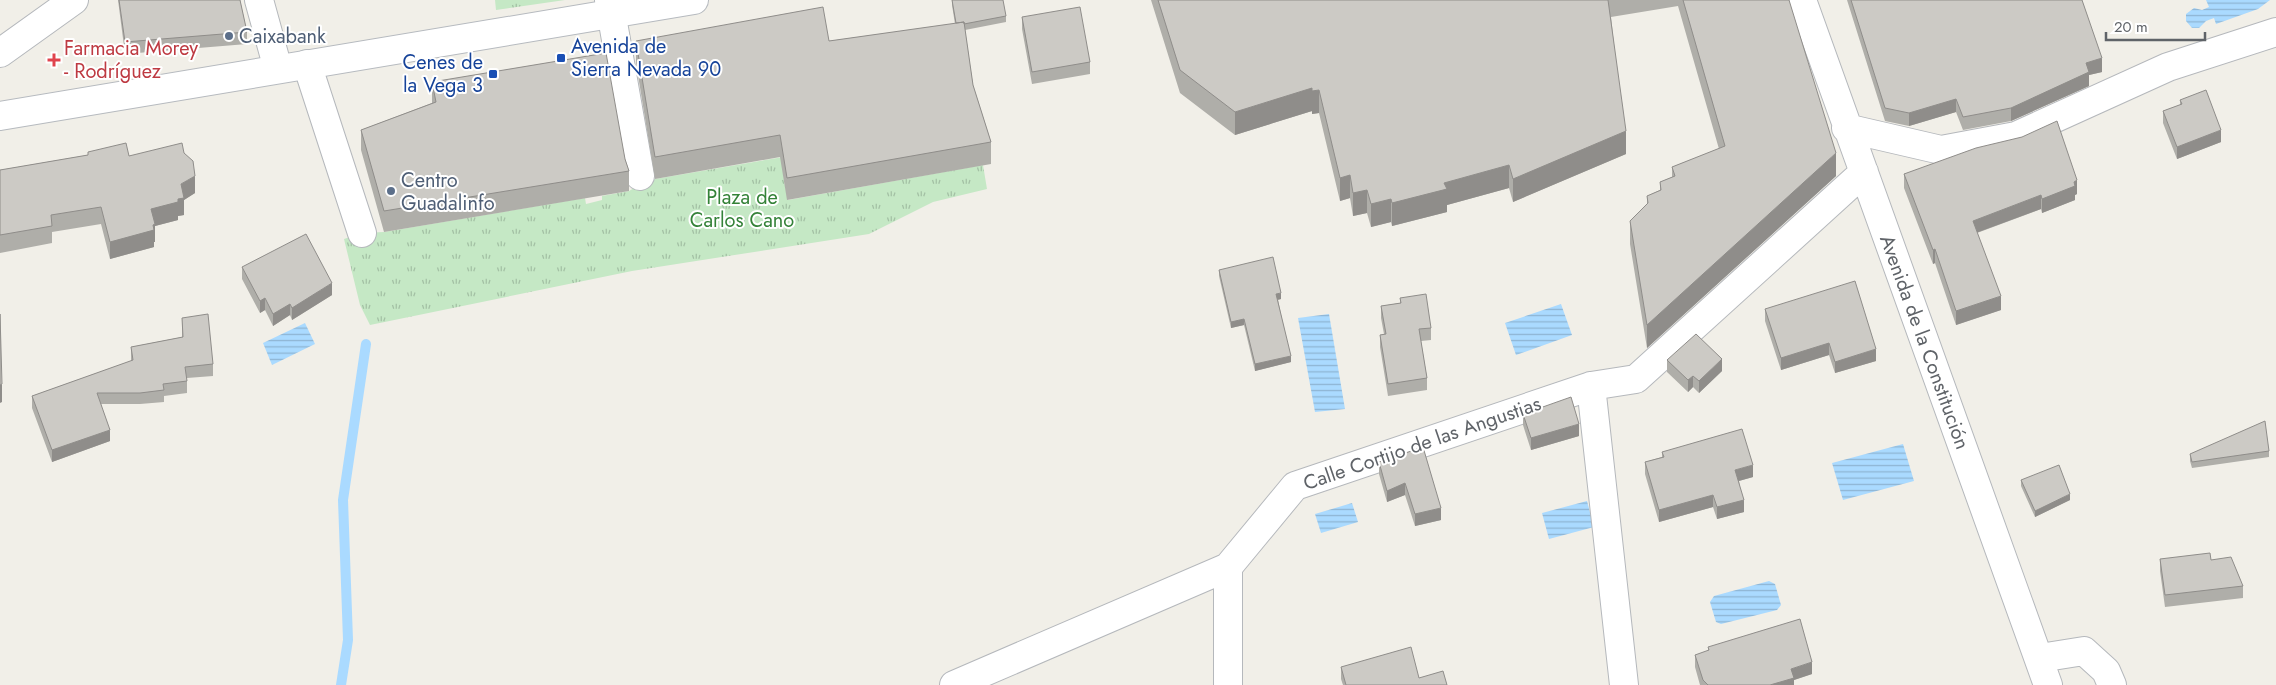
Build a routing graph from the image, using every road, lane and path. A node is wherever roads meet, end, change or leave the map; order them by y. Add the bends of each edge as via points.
1 (74, 0) edge
2 (259, 0) edge
3 (694, 0) edge
4 (1802, 0) edge
5 (610, 7) edge
6 (2276, 32) edge
7 (0, 53) edge
8 (307, 64) junction
9 (278, 69) junction
10 (0, 116) edge
11 (1846, 128) junction
12 (1864, 172) junction
13 (640, 176) dead end
14 (362, 233) dead end
15 (1590, 386) junction
16 (1228, 566) junction
17 (2040, 658) junction
18 (954, 685) edge
19 (1228, 685) edge
20 (1624, 685) edge
21 (2048, 685) edge
22 (2112, 685) edge

1 - 7 street
2 - 9 street
3 - 5 street
4 - 11 street, Avenida de la Constitución
5 - 8 street
5 - 13 street
6 - 11 street via 2168,68 2016,136 1941,150
8 - 9 street
8 - 14 street
9 - 10 street
11 - 12 street, Avenida de la Constitución
12 - 15 street, Calle Cortijo de las Angustias via 1636,379
12 - 17 street, Avenida de la Constitución
15 - 16 street, Calle Cortijo de las Angustias via 1295,486
15 - 20 street
16 - 18 street, Calle Cortijo de las Angustias
16 - 19 street
17 - 21 street, Avenida de la Constitución
17 - 22 street via 2084,651 2106,671

